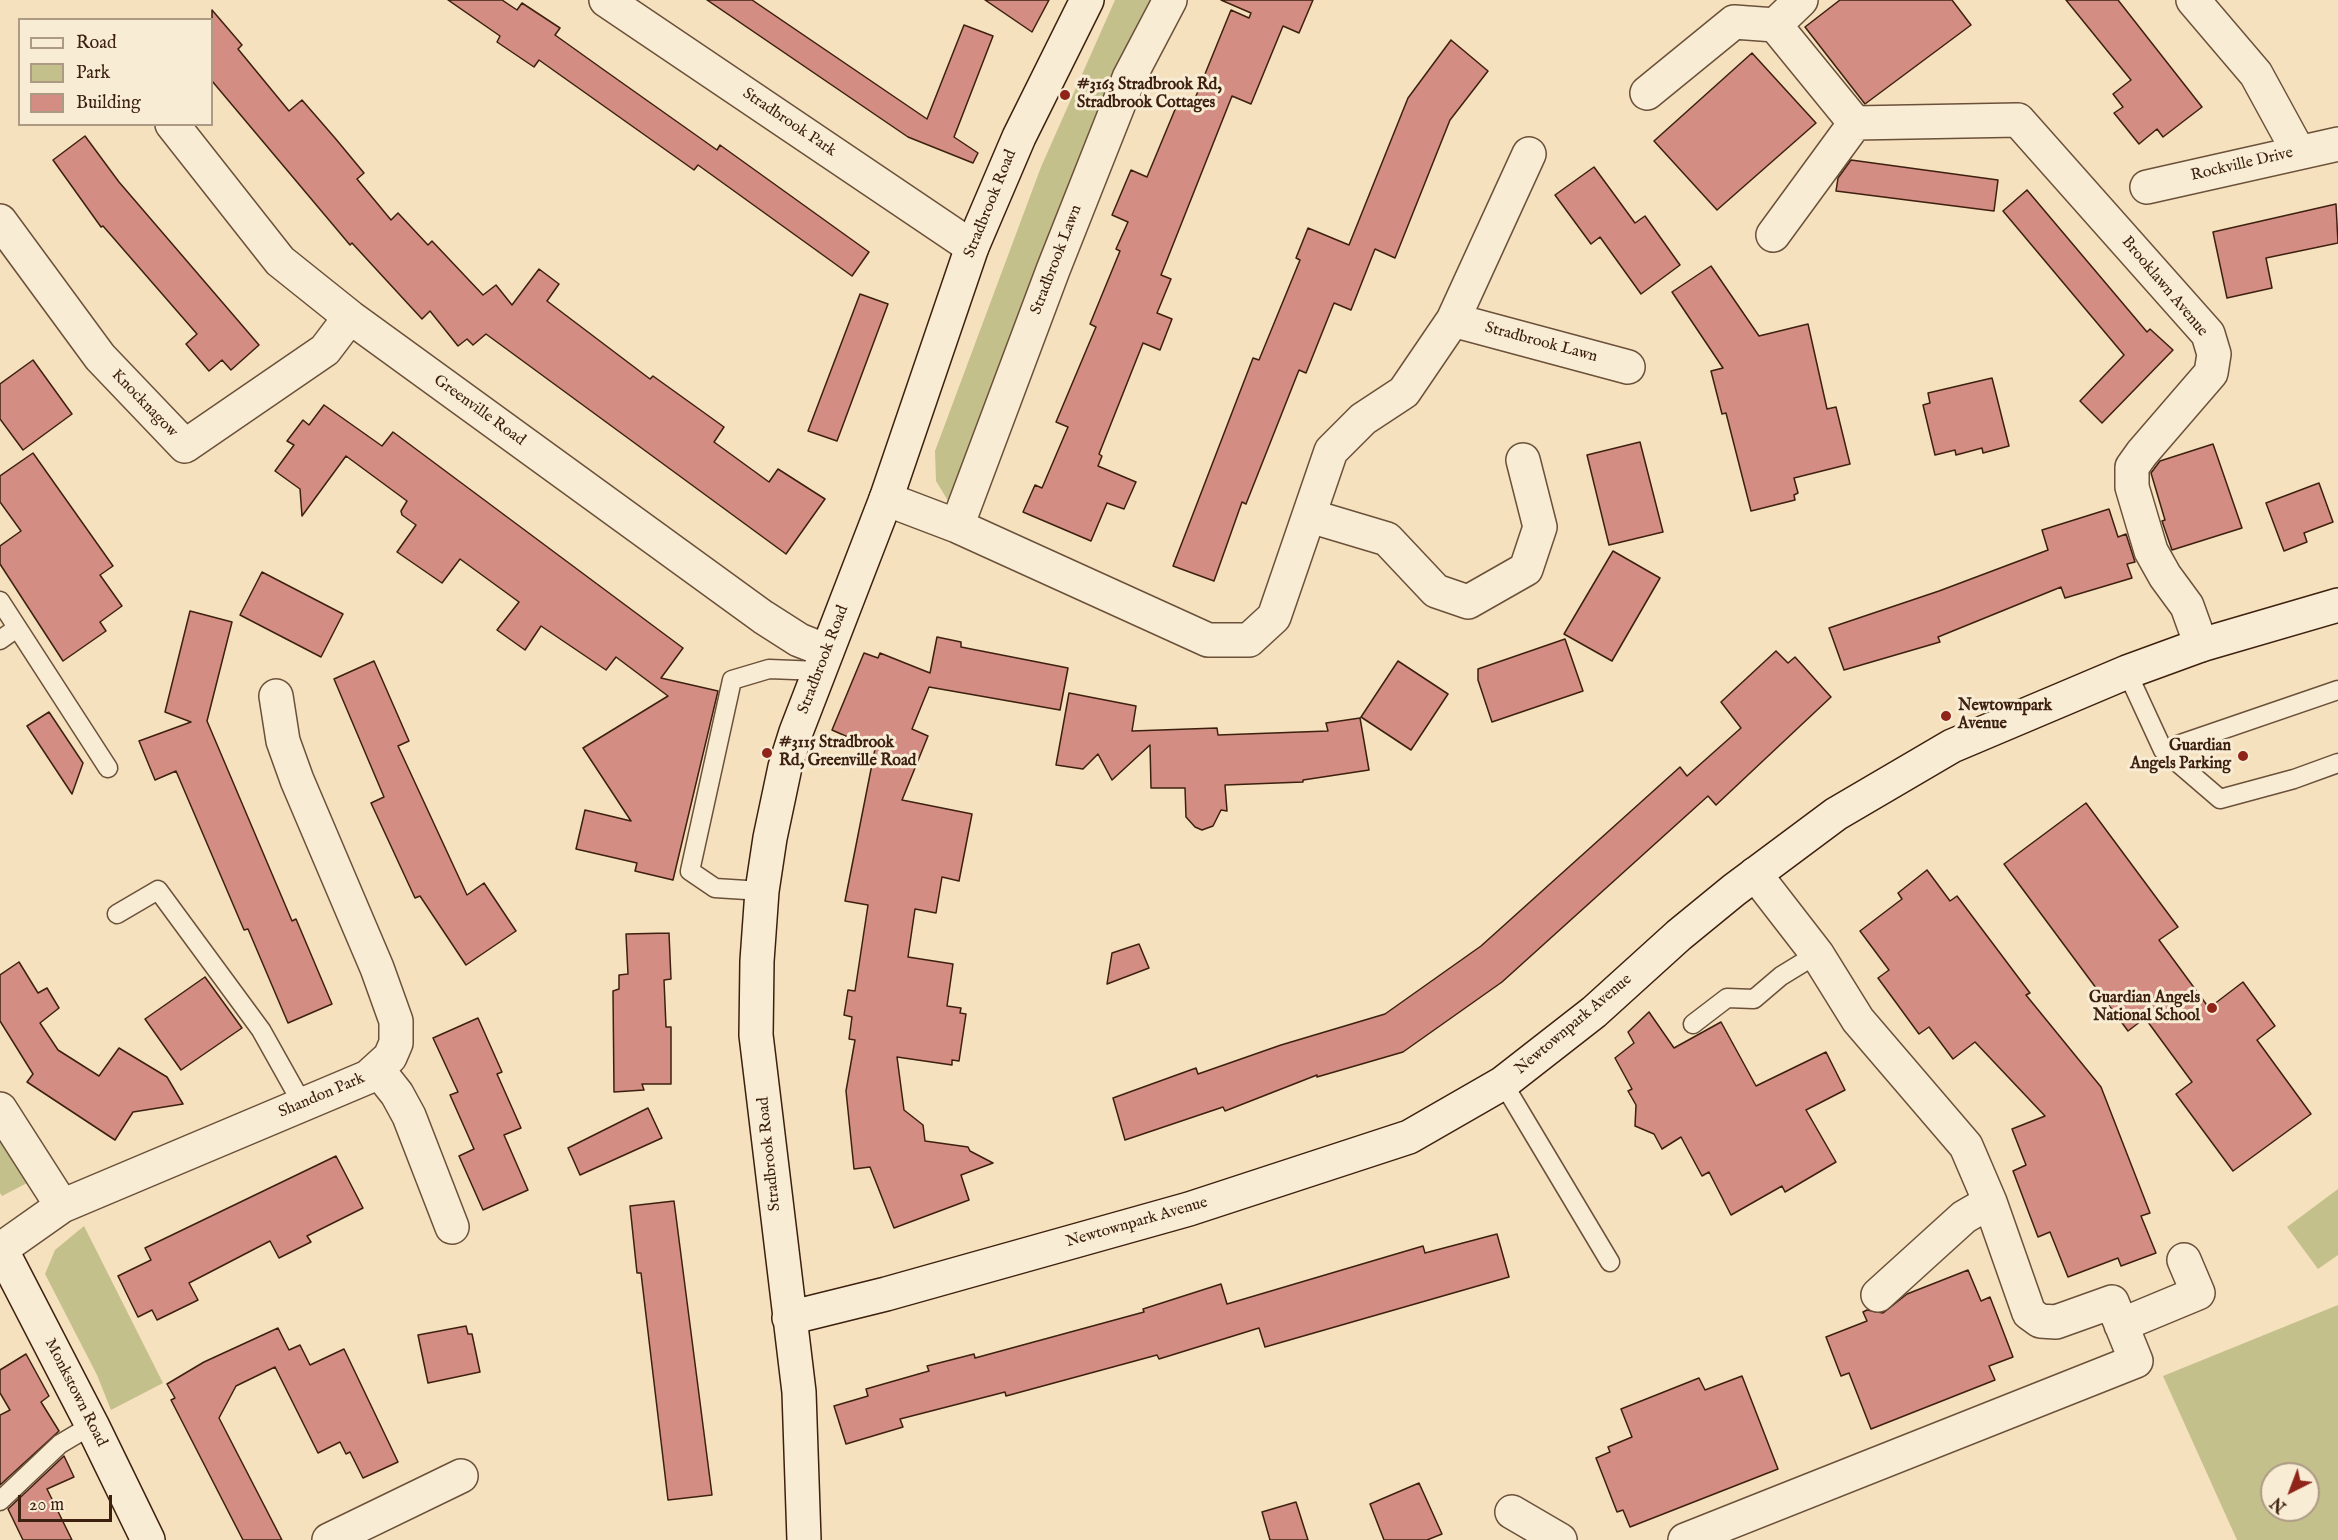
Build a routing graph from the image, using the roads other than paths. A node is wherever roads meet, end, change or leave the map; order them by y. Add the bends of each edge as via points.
1 (606, 0) edge
2 (1087, 0) edge
3 (1170, 0) edge
4 (1801, 0) edge
5 (2193, 0) edge
6 (1775, 25) junction
7 (1647, 93) dead end
8 (1855, 123) junction
9 (174, 126) edge
10 (2338, 144) edge
11 (2298, 151) junction
12 (1529, 154) dead end
13 (2147, 187) dead end
14 (0, 221) edge
15 (1773, 235) dead end
16 (972, 247) junction
17 (350, 318) junction
18 (1453, 320) junction
19 (1628, 367) dead end
20 (1524, 460) dead end
21 (886, 499) junction
22 (1310, 516) junction
23 (957, 526) junction
24 (0, 601) edge
25 (2338, 605) edge
26 (17, 628) junction
27 (0, 640) edge
28 (2201, 645) junction
29 (824, 661) junction
30 (2127, 672) junction
31 (2338, 690) edge
32 (276, 696) dead end
33 (2163, 750) junction
34 (2338, 763) edge
35 (108, 768) dead end
36 (1755, 874) junction
37 (762, 891) junction
38 (117, 914) dead end
39 (1817, 954) junction
40 (1693, 1024) dead end
41 (378, 1070) junction
42 (1503, 1083) junction
43 (303, 1104) junction
44 (0, 1109) edge
45 (1989, 1202) junction
46 (62, 1206) junction
47 (452, 1227) dead end
48 (1, 1248) edge
49 (2184, 1260) dead end
50 (1610, 1262) dead end
51 (1878, 1295) dead end
52 (789, 1318) junction
53 (2121, 1325) junction
54 (92, 1425) junction
55 (460, 1476) dead end
56 (0, 1501) edge
57 (1512, 1512) dead end
58 (148, 1540) edge
59 (329, 1540) edge
60 (804, 1540) edge
61 (1560, 1540) edge
62 (1685, 1540) edge

1 - 16 street, Stradbrook Park
2 - 16 street, Stradbrook Road via 1018,137
3 - 23 street, Stradbrook Lawn via 1128,78
4 - 6 street
5 - 11 street via 2256,74
6 - 7 street via 1734,22
6 - 8 street
8 - 15 street
8 - 28 street, Brooklawn Avenue via 2018,120 2208,333 2214,354 2211,373 2132,467 2132,487 2151,551 2187,606
9 - 17 street, Greenville Road via 280,261
10 - 11 street, Rockville Drive
11 - 13 street, Rockville Drive
12 - 18 street
14 - 17 street, Knocknagow via 100,357 185,447 325,350
16 - 21 street, Stradbrook Road
17 - 29 street, Greenville Road
18 - 19 street, Stradbrook Lawn
18 - 22 street via 1404,392 1363,419 1331,451
20 - 22 street via 1540,527 1526,569 1468,602 1436,591 1387,539
21 - 23 street
21 - 29 street, Stradbrook Road
22 - 23 street via 1274,617 1250,640 1208,640
24 - 26 lane
25 - 28 street, Newtownpark Avenue
26 - 27 lane
26 - 35 lane
28 - 30 street, Newtownpark Avenue
29 - 37 street, Stradbrook Road via 785,767
29 - 37 lane via 769,669 732,680 690,871 715,888
30 - 33 lane
30 - 36 street, Newtownpark Avenue via 1952,746 1836,814
31 - 33 lane
32 - 41 street, Shandon Park via 283,741 297,780 396,1021 396,1043
33 - 34 lane via 2220,800
36 - 39 street
36 - 42 street, Newtownpark Avenue via 1679,935 1594,1012
37 - 52 street, Stradbrook Road via 756,1035
38 - 43 lane via 158,890 261,1030
39 - 40 lane via 1781,976 1754,999 1727,998
39 - 45 street via 1858,1020 1966,1146
41 - 43 street, Shandon Park
41 - 47 street via 409,1116
42 - 50 lane
42 - 52 street, Newtownpark Avenue via 1409,1137 1189,1209
43 - 46 street, Shandon Park
44 - 46 street
45 - 51 street via 1964,1217
45 - 53 street via 2029,1313 2040,1321 2056,1322 2112,1302
46 - 48 street, Shandon Park
48 - 54 street, Monkstown Road
49 - 53 street via 2198,1293
52 - 60 street, Stradbrook Road via 799,1392
53 - 62 street via 2136,1361
54 - 56 lane via 60,1444
54 - 58 street, Monkstown Road
55 - 59 street
57 - 61 street

